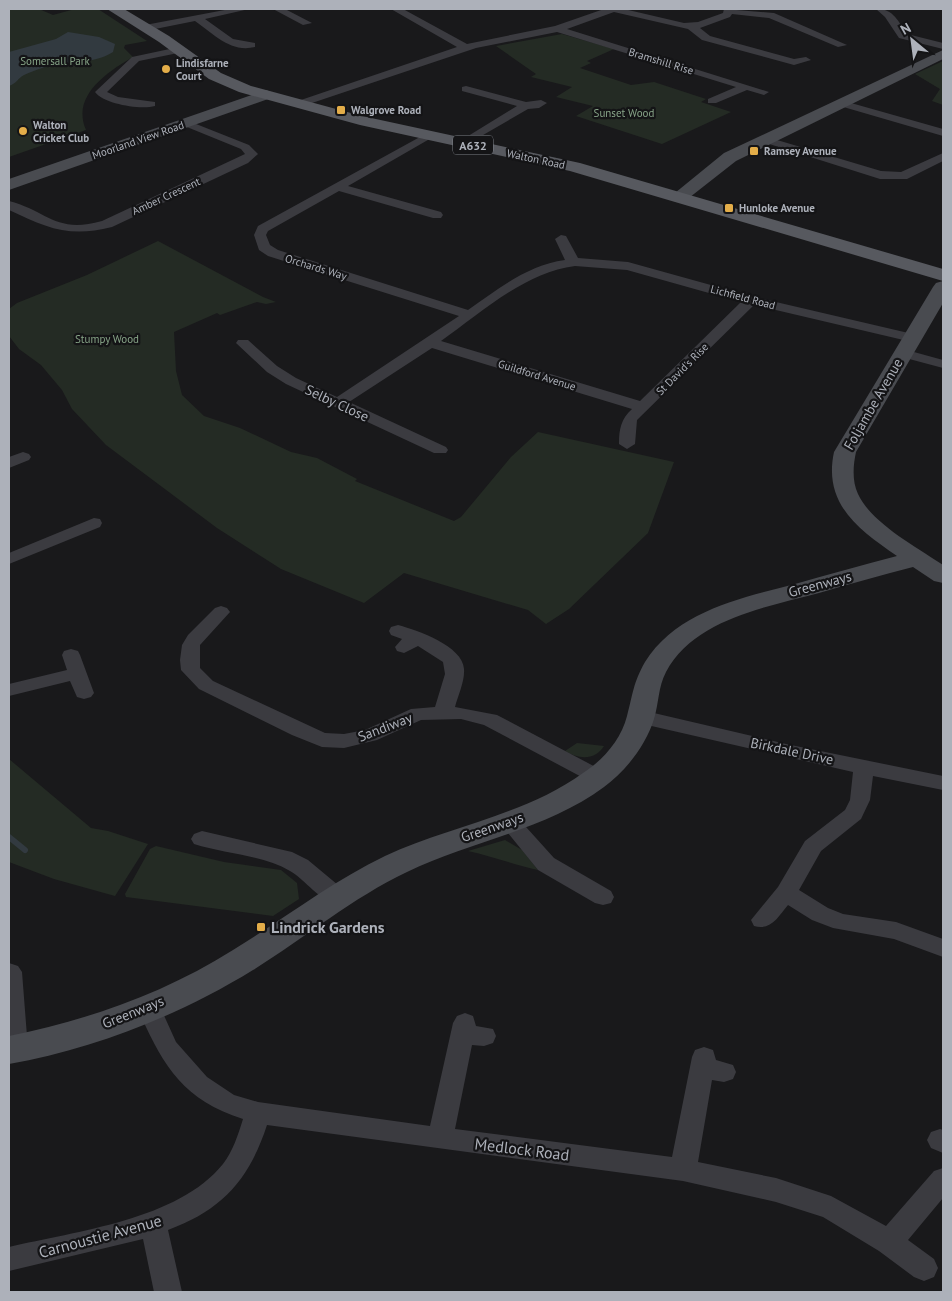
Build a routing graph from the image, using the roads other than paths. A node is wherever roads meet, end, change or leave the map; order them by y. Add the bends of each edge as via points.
1 (114, 9) edge
2 (244, 9) edge
3 (278, 9) edge
4 (396, 9) edge
5 (613, 9) edge
6 (880, 9) edge
7 (730, 10) edge
8 (197, 18) junction
9 (308, 24) dead end
10 (691, 26) junction
11 (801, 27) junction
12 (145, 28) junction
13 (557, 29) junction
14 (783, 32) dead end
15 (842, 45) dead end
16 (943, 46) edge
17 (250, 48) dead end
18 (466, 48) junction
19 (178, 50) junction
20 (943, 54) edge
21 (806, 60) dead end
22 (746, 87) junction
23 (466, 89) dead end
24 (764, 92) dead end
25 (266, 96) junction
26 (715, 97) dead end
27 (541, 103) dead end
28 (151, 104) dead end
29 (299, 104) junction
30 (844, 104) junction
31 (526, 105) junction
32 (186, 123) junction
33 (943, 134) edge
34 (429, 135) junction
35 (767, 140) junction
36 (464, 143) junction
37 (943, 156) edge
38 (9, 185) edge
39 (338, 187) junction
40 (679, 197) junction
41 (9, 205) edge
42 (437, 215) dead end
43 (560, 236) dead end
44 (573, 262) junction
45 (943, 274) edge
46 (943, 287) edge
47 (751, 300) junction
48 (472, 315) junction
49 (243, 343) dead end
50 (431, 343) junction
51 (908, 345) junction
52 (943, 364) edge
53 (337, 403) junction
54 (643, 407) junction
55 (627, 444) dead end
56 (440, 450) dead end
57 (94, 523) dead end
58 (9, 558) edge
59 (918, 558) junction
60 (943, 576) edge
61 (221, 612) dead end
62 (406, 639) dead end
63 (71, 655) dead end
64 (78, 674) junction
65 (9, 690) edge
66 (84, 693) dead end
67 (443, 713) junction
68 (641, 717) junction
69 (864, 767) junction
70 (598, 777) junction
71 (943, 783) edge
72 (510, 822) junction
73 (202, 839) dead end
74 (786, 893) junction
75 (336, 896) junction
76 (603, 897) dead end
77 (762, 920) dead end
78 (943, 948) edge
79 (10, 972) edge
80 (149, 1007) junction
81 (471, 1031) dead end
82 (13, 1050) edge
83 (710, 1066) dead end
84 (258, 1112) junction
85 (440, 1139) junction
86 (683, 1170) junction
87 (943, 1179) edge
88 (152, 1225) junction
89 (890, 1242) junction
90 (9, 1259) edge
91 (924, 1268) dead end
92 (168, 1292) edge

1 - 12 main road, Walton Road / A632
2 - 8 street
3 - 9 street
4 - 18 street
5 - 10 street via 672,25
5 - 13 street
6 - 16 street via 889,15 903,36
7 - 10 street via 714,20
7 - 11 street via 759,12
8 - 12 street
8 - 17 street via 224,38
10 - 21 street via 706,38 794,62
11 - 14 street
11 - 15 street
12 - 19 main road, Walton Road / A632
13 - 18 street
13 - 22 street, Bramshill Rise
18 - 29 street
19 - 25 main road, Walton Road / A632 via 228,83
19 - 28 street via 134,60 100,92 118,102
20 - 30 street
22 - 24 street, Bramshill Rise
22 - 26 street
23 - 31 street via 502,96
25 - 29 main road, Walton Road / A632
25 - 32 street, Moorland View Road
27 - 31 street
29 - 34 main road, Walton Road / A632
30 - 33 street
30 - 35 street
31 - 36 street
32 - 38 street, Moorland View Road
32 - 41 street, Amber Crescent via 245,147 252,154 107,224 86,230 58,228
34 - 36 main road, Walton Road / A632
34 - 39 street, Orchards Way
35 - 37 street via 880,176 903,176
35 - 40 street via 730,157
36 - 40 main road, Walton Road / A632 via 574,167
39 - 42 street
39 - 48 street, Orchards Way via 263,229 260,235 264,247 273,253
40 - 45 main road, Walton Road / A632
43 - 44 street
44 - 47 street, Lichfield Road via 628,266
44 - 48 street, Lichfield Road via 535,271
46 - 51 street, Foljambe Avenue
47 - 51 street, Lichfield Road
47 - 54 street, St David's Rise
48 - 50 street, Lichfield Road
49 - 53 street, Selby Close via 272,369
50 - 53 street, Lichfield Road
50 - 54 street, Guildford Avenue
51 - 52 street
51 - 59 street, Foljambe Avenue via 845,452 841,472 846,494 854,508
53 - 56 street, Selby Close
54 - 55 street, St David's Rise via 630,419
57 - 58 street
59 - 60 street, Foljambe Avenue
59 - 68 street, Greenways via 742,606 696,626 674,642 657,666 646,690
61 - 67 street, Sandiway via 212,631 196,635 189,652 191,670 199,680 274,726 322,740 344,742 370,735 418,714
62 - 67 street via 437,648 453,661 456,670
63 - 64 street
64 - 65 street
64 - 66 street
67 - 70 street, Sandiway via 462,713 490,720
68 - 69 street, Birkdale Drive
68 - 70 street, Greenways via 618,758
69 - 71 street, Birkdale Drive
69 - 74 street via 860,800 854,814 814,846
70 - 72 street, Greenways via 574,795
72 - 75 street, Greenways via 396,864
72 - 76 street via 546,864 587,879
73 - 75 street via 284,858 300,866
74 - 77 street
74 - 78 street via 820,914 841,922 896,931
75 - 80 street, Greenways via 222,973
79 - 82 street
80 - 82 street, Greenways via 75,1035
80 - 84 street, Medlock Road via 168,1048 198,1084 226,1103
81 - 85 street
83 - 86 street
84 - 85 street, Medlock Road
84 - 88 street, Carnoustie Avenue via 233,1171 212,1193 192,1207
85 - 86 street, Medlock Road
86 - 89 street, Medlock Road via 803,1197 831,1208
87 - 89 street
88 - 90 street, Carnoustie Avenue
88 - 92 street
89 - 91 street, Medlock Road

